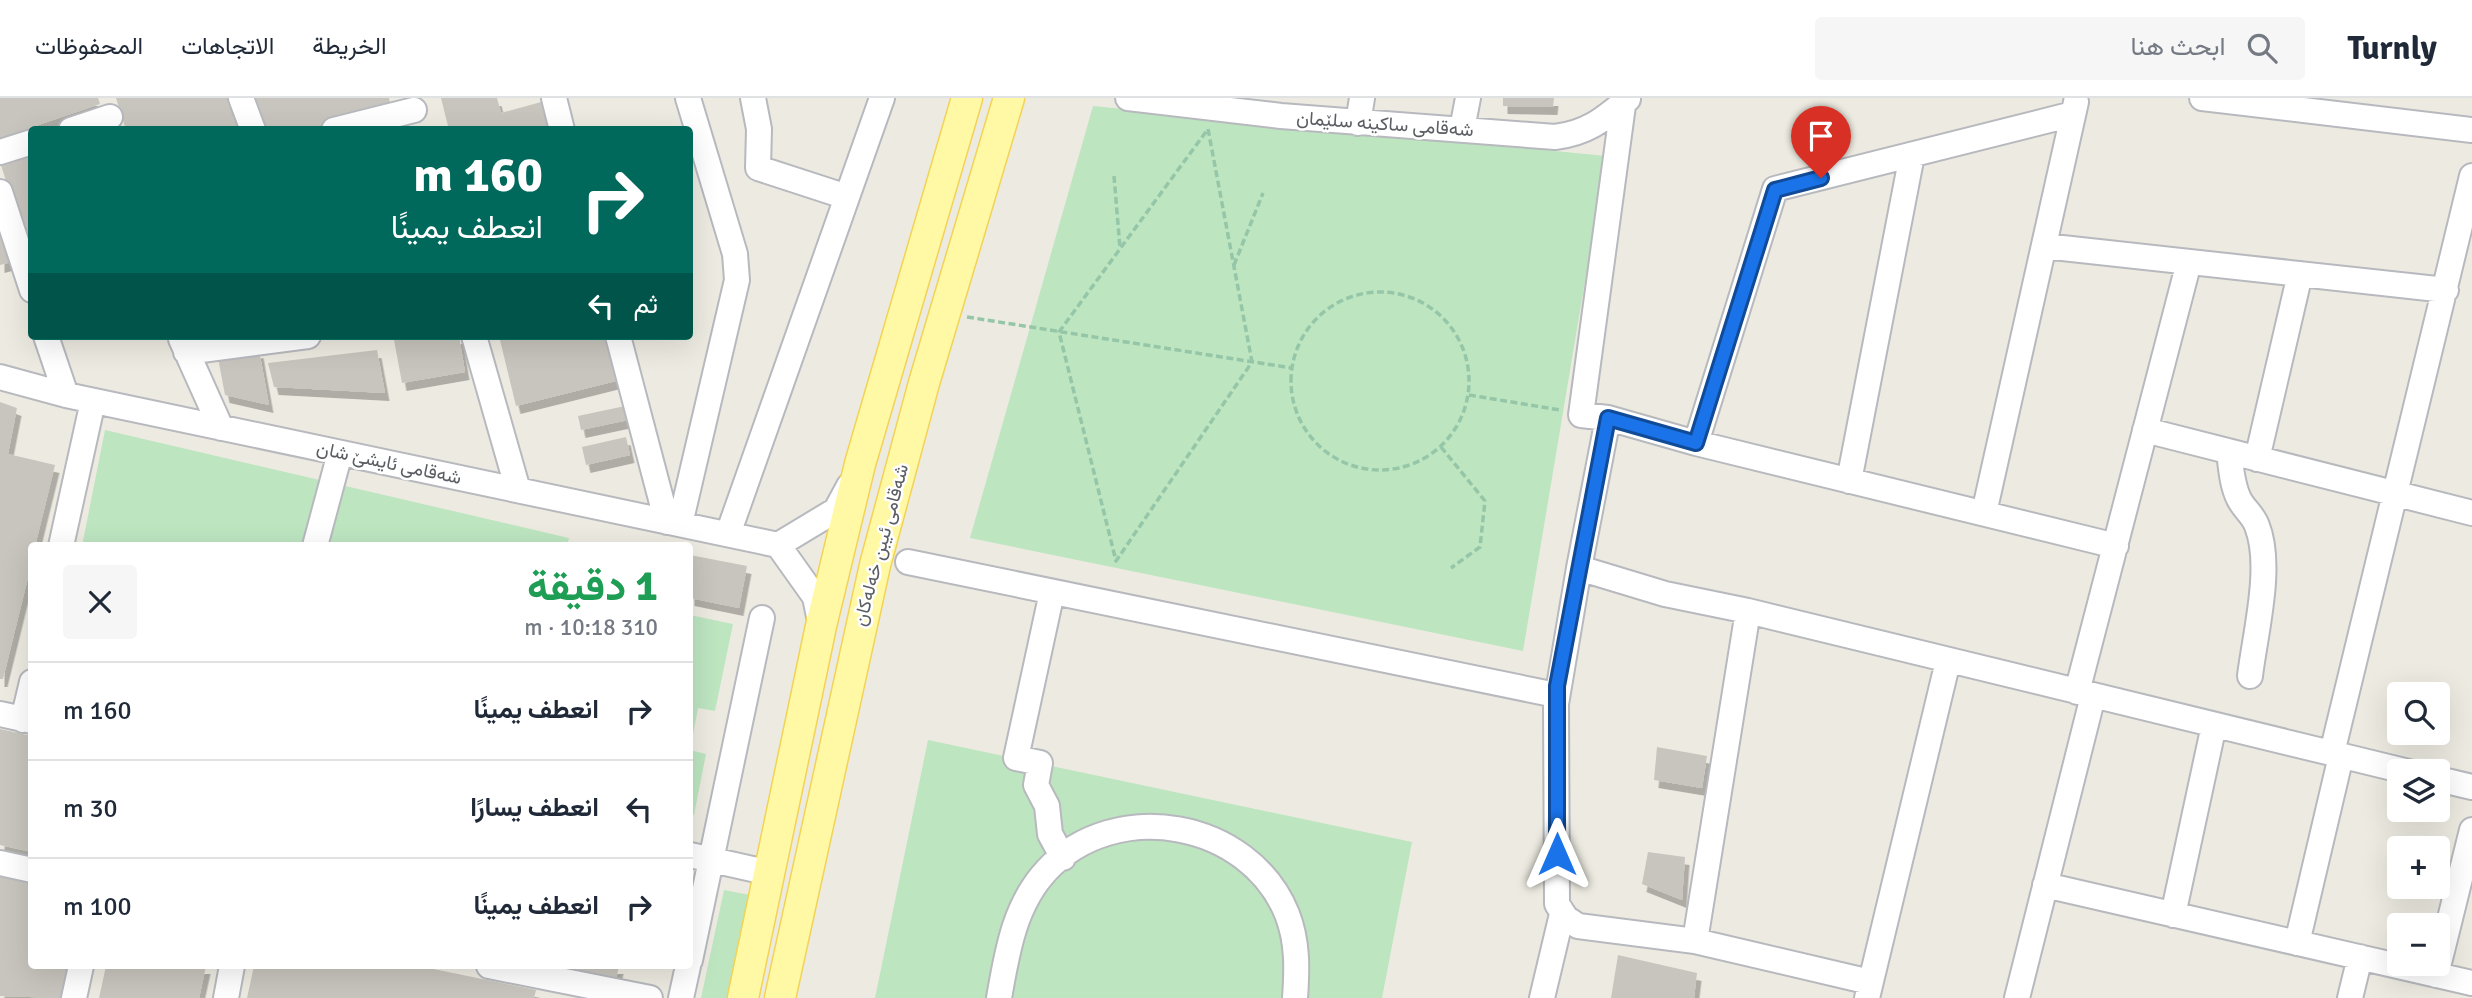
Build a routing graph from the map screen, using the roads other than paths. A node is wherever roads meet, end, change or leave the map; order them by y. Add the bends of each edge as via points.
1 (242, 98) edge
2 (554, 98) edge
3 (688, 98) edge
4 (753, 98) edge
5 (883, 98) edge
6 (967, 98) edge
7 (1009, 98) edge
8 (1128, 98) edge
9 (1362, 98) edge
10 (1468, 98) edge
11 (2202, 98) edge
12 (1626, 100) edge
13 (1203, 103) edge
14 (2285, 103) edge
15 (2075, 106) edge
16 (414, 113) edge
17 (109, 115) edge
18 (1358, 123) junction
19 (81, 126) edge
20 (252, 126) edge
21 (353, 126) edge
22 (561, 126) edge
23 (1462, 130) junction
24 (2472, 130) edge
25 (28, 143) edge
26 (0, 152) edge
27 (1912, 155) junction
28 (2472, 176) edge
29 (0, 192) edge
30 (847, 197) junction
31 (2044, 246) junction
32 (2189, 262) junction
33 (2300, 274) junction
34 (28, 278) edge
35 (2446, 290) junction
36 (48, 340) edge
37 (246, 340) edge
38 (475, 340) edge
39 (619, 340) edge
40 (183, 344) edge
41 (887, 367) junction
42 (0, 377) edge
43 (924, 383) junction
44 (66, 395) junction
45 (93, 401) junction
46 (1608, 418) junction
47 (221, 428) junction
48 (2145, 430) junction
49 (1696, 443) junction
50 (2229, 452) junction
51 (340, 453) junction
52 (2257, 459) junction
53 (860, 464) junction
54 (1849, 481) junction
55 (518, 490) junction
56 (2396, 494) junction
57 (1984, 513) junction
58 (2472, 513) edge
59 (674, 523) junction
60 (728, 534) junction
61 (62, 542) edge
62 (316, 542) edge
63 (778, 545) junction
64 (2116, 545) junction
65 (908, 562) dead end
66 (1579, 568) junction
67 (1052, 592) junction
68 (1748, 611) junction
69 (762, 618) dead end
70 (821, 626) junction
71 (1948, 662) junction
72 (2250, 677) dead end
73 (810, 690) junction
74 (28, 692) edge
75 (2085, 694) junction
76 (1556, 695) junction
77 (844, 697) junction
78 (18, 718) edge
79 (2214, 725) junction
80 (2337, 755) junction
81 (2387, 767) edge
82 (2450, 782) edge
83 (2472, 787) edge
84 (2472, 830) edge
85 (700, 858) edge
86 (1063, 858) junction
87 (0, 863) edge
88 (28, 869) edge
89 (770, 873) junction
90 (2045, 885) junction
91 (1562, 914) junction
92 (2173, 915) junction
93 (2450, 919) edge
94 (693, 929) edge
95 (1695, 941) junction
96 (2297, 943) junction
97 (2360, 957) junction
98 (2387, 963) edge
99 (80, 969) edge
100 (231, 969) edge
101 (504, 969) edge
102 (687, 969) edge
103 (2440, 976) edge
104 (2472, 983) edge
105 (1868, 990) edge
106 (74, 998) edge
107 (226, 998) edge
108 (650, 998) edge
109 (681, 998) edge
110 (743, 998) edge
111 (780, 998) edge
112 (999, 998) edge
113 (1295, 998) edge
114 (1542, 998) edge
115 (2017, 998) edge
116 (2350, 998) edge

1 - 20 street
2 - 22 street
3 - 59 street via 735,254 737,280
4 - 30 street via 759,129 758,168
5 - 30 street
6 - 41 main road, شەقامی ئیبن خەلەکان
7 - 43 main road, شەقامی ئیبن خەلەکان
8 - 13 street, شەقامی ساکینە سلێمان
9 - 18 street
10 - 23 street
11 - 14 street
12 - 23 street, شەقامی ساکینە سلێمان via 1601,123 1571,135
12 - 46 street via 1580,415
13 - 18 street, شەقامی ساکینە سلێمان
14 - 24 street
15 - 27 street
15 - 31 street
16 - 21 street
17 - 19 street
18 - 23 street, شەقامی ساکینە سلێمان
25 - 26 street
27 - 49 street via 1775,190
27 - 54 street
28 - 35 street
29 - 34 street
30 - 60 street
31 - 32 street
31 - 57 street
32 - 33 street
32 - 48 street
33 - 35 street
33 - 52 street
35 - 56 street
36 - 44 street
37 - 40 street
38 - 55 street
39 - 59 street
40 - 47 street
41 - 43 main road
41 - 53 main road, شەقامی ئیبن خەلەکان
42 - 44 street, شەقامی ئایشێ شان
43 - 77 main road, شەقامی ئیبن خەلەکان
44 - 45 street, شەقامی ئایشێ شان
45 - 47 street, شەقامی ئایشێ شان
45 - 61 street
46 - 49 street
46 - 66 street
47 - 51 street, شەقامی ئایشێ شان
48 - 50 street
48 - 64 street
49 - 54 street
50 - 52 street
50 - 72 street via 2239,500 2257,524 2262,544 2263,574
51 - 55 street, شەقامی ئایشێ شان
51 - 62 street
52 - 56 street
53 - 63 street via 836,510
53 - 70 main road, شەقامی ئیبن خەلەکان
54 - 57 street
55 - 59 street, شەقامی ئایشێ شان
56 - 58 street
56 - 80 street
57 - 64 street
59 - 60 street, شەقامی ئایشێ شان
60 - 63 street, شەقامی ئایشێ شان
63 - 70 street via 815,597
64 - 75 street
65 - 67 street
66 - 68 street via 1665,594
66 - 76 street
67 - 76 street
67 - 86 street via 1016,758 1040,763 1036,785 1047,806 1050,834
68 - 71 street
68 - 95 street
69 - 85 street
70 - 73 main road, شەقامی ئیبن خەلەکان
71 - 75 street
71 - 105 street
73 - 77 main road
73 - 89 main road, شەقامی ئیبن خەلەکان
74 - 78 street
75 - 79 street
75 - 90 street
76 - 91 street via 1557,904
77 - 111 main road, شەقامی ئیبن خەلەکان
79 - 80 street
79 - 92 street
80 - 81 street
80 - 96 street
82 - 83 street
84 - 93 street
85 - 89 street
85 - 94 street
86 - 112 street via 1047,870 1020,909
86 - 113 street via 1085,841 1130,826 1178,827 1223,843 1261,873 1287,913 1298,960
87 - 88 street
89 - 110 main road, شەقامی ئیبن خەلەکان
90 - 92 street
90 - 115 street
91 - 95 street via 1578,926
91 - 114 street
92 - 96 street
95 - 105 street
96 - 97 street
97 - 98 street
97 - 116 street
99 - 106 street
100 - 107 street
101 - 108 street
102 - 109 street
103 - 104 street

